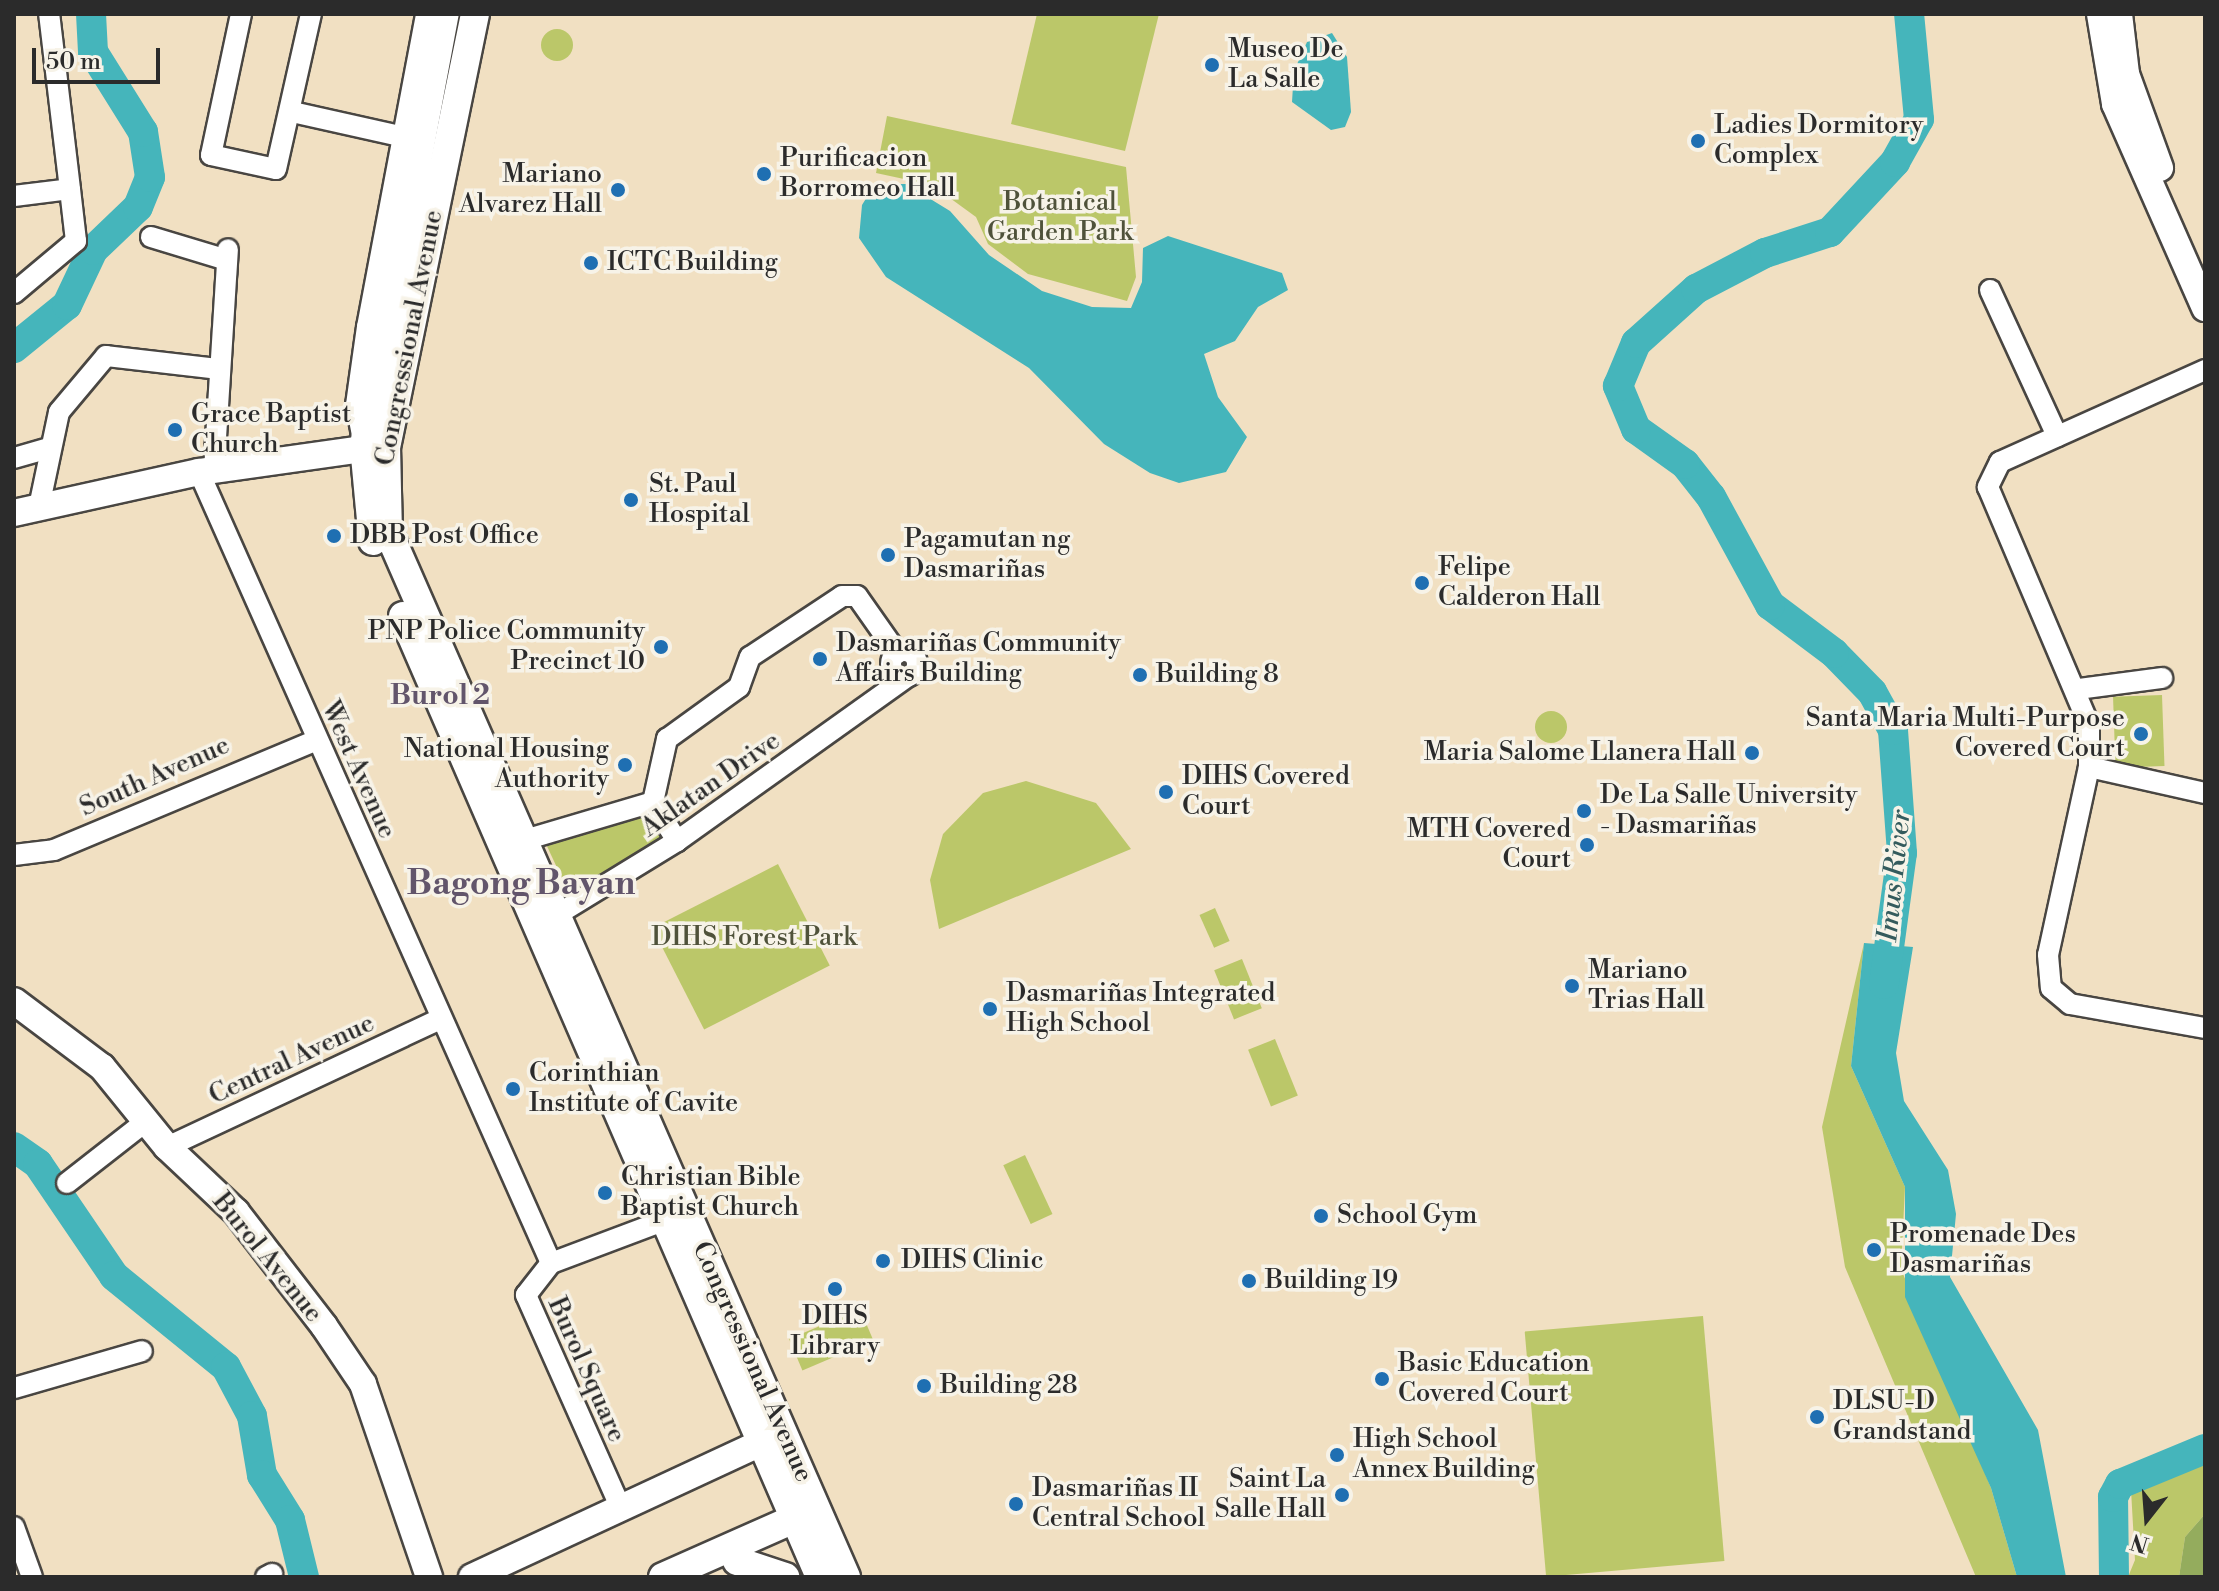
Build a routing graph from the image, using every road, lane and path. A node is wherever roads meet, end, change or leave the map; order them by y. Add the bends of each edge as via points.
1 (49, 14) edge
2 (241, 14) edge
3 (311, 14) edge
4 (426, 14) edge
5 (445, 14) edge
6 (475, 14) edge
7 (2100, 14) edge
8 (2119, 14) edge
9 (292, 112) junction
10 (412, 139) junction
11 (70, 189) junction
12 (14, 196) edge
13 (151, 237) dead end
14 (2205, 266) edge
15 (1990, 290) dead end
16 (14, 293) edge
17 (2205, 308) edge
18 (218, 369) junction
19 (2205, 370) edge
20 (2057, 436) junction
21 (375, 446) junction
22 (48, 448) junction
23 (14, 458) edge
24 (206, 471) junction
25 (26, 510) edge
26 (2162, 678) dead end
27 (2078, 689) junction
28 (317, 740) junction
29 (2089, 767) junction
30 (2205, 793) edge
31 (653, 802) junction
32 (677, 841) junction
33 (515, 843) junction
34 (14, 855) edge
35 (548, 921) junction
36 (14, 1001) edge
37 (438, 1020) junction
38 (2205, 1028) edge
39 (145, 1122) junction
40 (167, 1147) junction
41 (67, 1183) dead end
42 (676, 1216) junction
43 (551, 1263) junction
44 (142, 1351) dead end
45 (14, 1388) edge
46 (772, 1438) junction
47 (619, 1504) junction
48 (809, 1521) junction
49 (14, 1527) edge
50 (737, 1561) junction
51 (32, 1577) edge
52 (429, 1577) edge
53 (472, 1577) edge
54 (663, 1577) edge
55 (693, 1577) edge
56 (785, 1577) edge
57 (820, 1577) edge
58 (846, 1577) edge

1 - 11 street
2 - 9 street via 211,155 281,167
3 - 9 street
4 - 10 street, Congressional Avenue
5 - 10 main road, Congressional Avenue
6 - 21 main road, Congressional Avenue
7 - 17 street via 2115,104
8 - 14 street via 2126,74 2143,126
9 - 10 street
10 - 21 main road, Congressional Avenue
11 - 12 street
11 - 16 street via 76,241
13 - 18 street via 228,254
15 - 20 street
18 - 22 street via 106,356 59,412
18 - 24 street
19 - 20 street
20 - 27 street via 2000,462 1988,487
21 - 24 street
21 - 33 main road, Congressional Avenue via 371,535
22 - 23 street
22 - 25 street
24 - 25 street
24 - 28 street, West Avenue
26 - 27 street
27 - 29 street via 2089,725
28 - 34 street, South Avenue via 54,850
28 - 37 street, West Avenue
29 - 30 street
29 - 38 street via 2048,955 2051,988 2070,1004
31 - 32 street
31 - 32 street, Aklatan Drive via 667,739 739,687 750,657 842,596 857,596 897,653 892,669 907,677
31 - 33 street
32 - 35 street, Aklatan Drive
33 - 35 main road, Congressional Avenue
35 - 42 main road, Congressional Avenue
36 - 39 street, Burol Avenue via 102,1067
37 - 40 street, Central Avenue
37 - 43 street, West Avenue
39 - 40 street, Burol Avenue
39 - 41 street
40 - 52 street, Burol Avenue via 236,1212 363,1384
42 - 43 street, Burol Square
42 - 46 main road, Congressional Avenue
43 - 47 street, Burol Square via 526,1295
44 - 45 street
46 - 47 street
46 - 48 main road, Congressional Avenue
47 - 53 street
48 - 50 main road
48 - 54 main road
48 - 57 main road, Congressional Avenue
48 - 58 main road, Congressional Avenue
49 - 51 street
50 - 55 main road
50 - 56 main road

